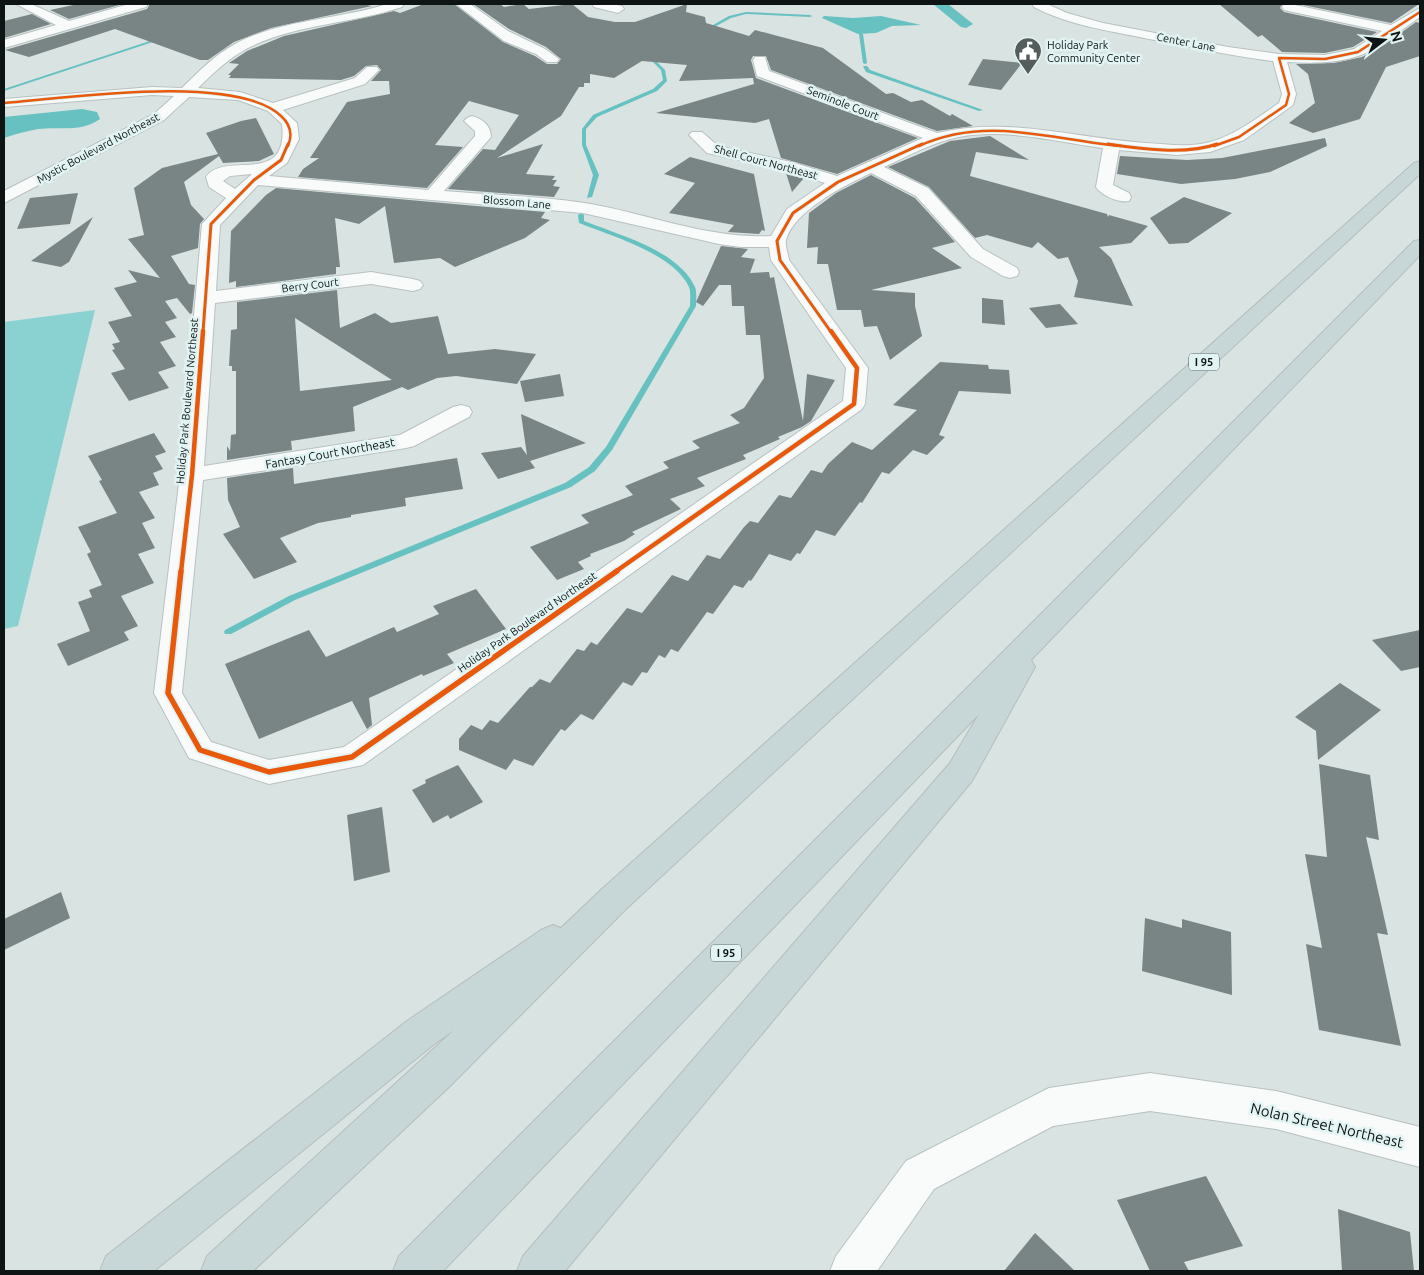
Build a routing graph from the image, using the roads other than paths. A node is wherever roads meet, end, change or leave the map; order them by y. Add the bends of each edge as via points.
1 (22, 4) edge
2 (142, 4) edge
3 (398, 4) edge
4 (462, 4) edge
5 (598, 4) edge
6 (1038, 4) edge
7 (1288, 7) dead end
8 (618, 8) dead end
9 (1420, 12) edge
10 (67, 25) junction
11 (1395, 30) junction
12 (4, 44) edge
13 (1279, 58) junction
14 (552, 60) dead end
15 (760, 60) dead end
16 (372, 70) dead end
17 (125, 79) dead end
18 (187, 82) junction
19 (4, 98) edge
20 (4, 103) edge
21 (273, 108) junction
22 (472, 121) dead end
23 (697, 135) dead end
24 (936, 138) junction
25 (1112, 145) junction
26 (272, 166) junction
27 (1420, 166) edge
28 (872, 168) junction
29 (254, 180) junction
30 (838, 182) junction
31 (432, 195) junction
32 (1123, 197) dead end
33 (4, 198) edge
34 (237, 198) junction
35 (777, 241) junction
36 (1420, 245) edge
37 (1010, 272) dead end
38 (413, 286) dead end
39 (206, 298) junction
40 (461, 412) dead end
41 (192, 476) junction
42 (1039, 635) junction
43 (614, 899) junction
44 (1420, 1148) edge
45 (122, 1271) edge
46 (222, 1271) edge
47 (414, 1271) edge
48 (538, 1271) edge
49 (851, 1271) edge

1 - 10 street
2 - 10 street
3 - 18 street, Holiday Park Boulevard Northeast via 274,33 240,46
4 - 14 street via 503,34 543,52
5 - 8 street
6 - 13 street, Center Lane via 1054,13 1085,22 1248,55
7 - 11 street
9 - 11 street
10 - 12 street
11 - 13 street via 1358,52 1325,59
13 - 25 street via 1290,94 1286,105 1239,136 1210,147 1177,150
15 - 24 street, Seminole Court via 762,73
16 - 21 street via 360,81
17 - 19 street
18 - 20 street, Holiday Park Boulevard Northeast via 152,91
18 - 21 street, Holiday Park Boulevard Northeast
18 - 33 street, Mystic Boulevard Northeast via 159,117
21 - 26 street, Holiday Park Boulevard Northeast via 289,123 291,140 281,160
22 - 31 street via 483,129 483,137
23 - 30 street, Shell Court Northeast via 713,150 785,165
24 - 25 street via 960,132 1009,130
24 - 28 street
25 - 32 street via 1104,187
26 - 29 street, Holiday Park Boulevard Northeast
26 - 34 street via 226,172 214,177 215,183
27 - 43 highway, I 95
28 - 30 street
28 - 37 street via 922,192 977,253
29 - 31 street, Blossom Lane
29 - 34 street, Holiday Park Boulevard Northeast
30 - 35 street via 793,214
31 - 35 street, Blossom Lane via 583,208 720,239
34 - 39 street, Holiday Park Boulevard Northeast via 212,224
35 - 41 street, Holiday Park Boulevard Northeast via 780,260 857,368 854,404 352,757 269,772 200,750 168,693
36 - 42 highway, I 95
38 - 39 street, Berry Court via 370,278
39 - 41 street, Holiday Park Boulevard Northeast
40 - 41 street, Fantasy Court Northeast via 406,441
42 - 47 highway, I 95
42 - 48 highway via 962,772
43 - 45 highway via 420,1033
43 - 46 highway, I 95 via 435,1075
44 - 49 street, Nolan Street Northeast via 1276,1110 1150,1092 1049,1107 920,1175

